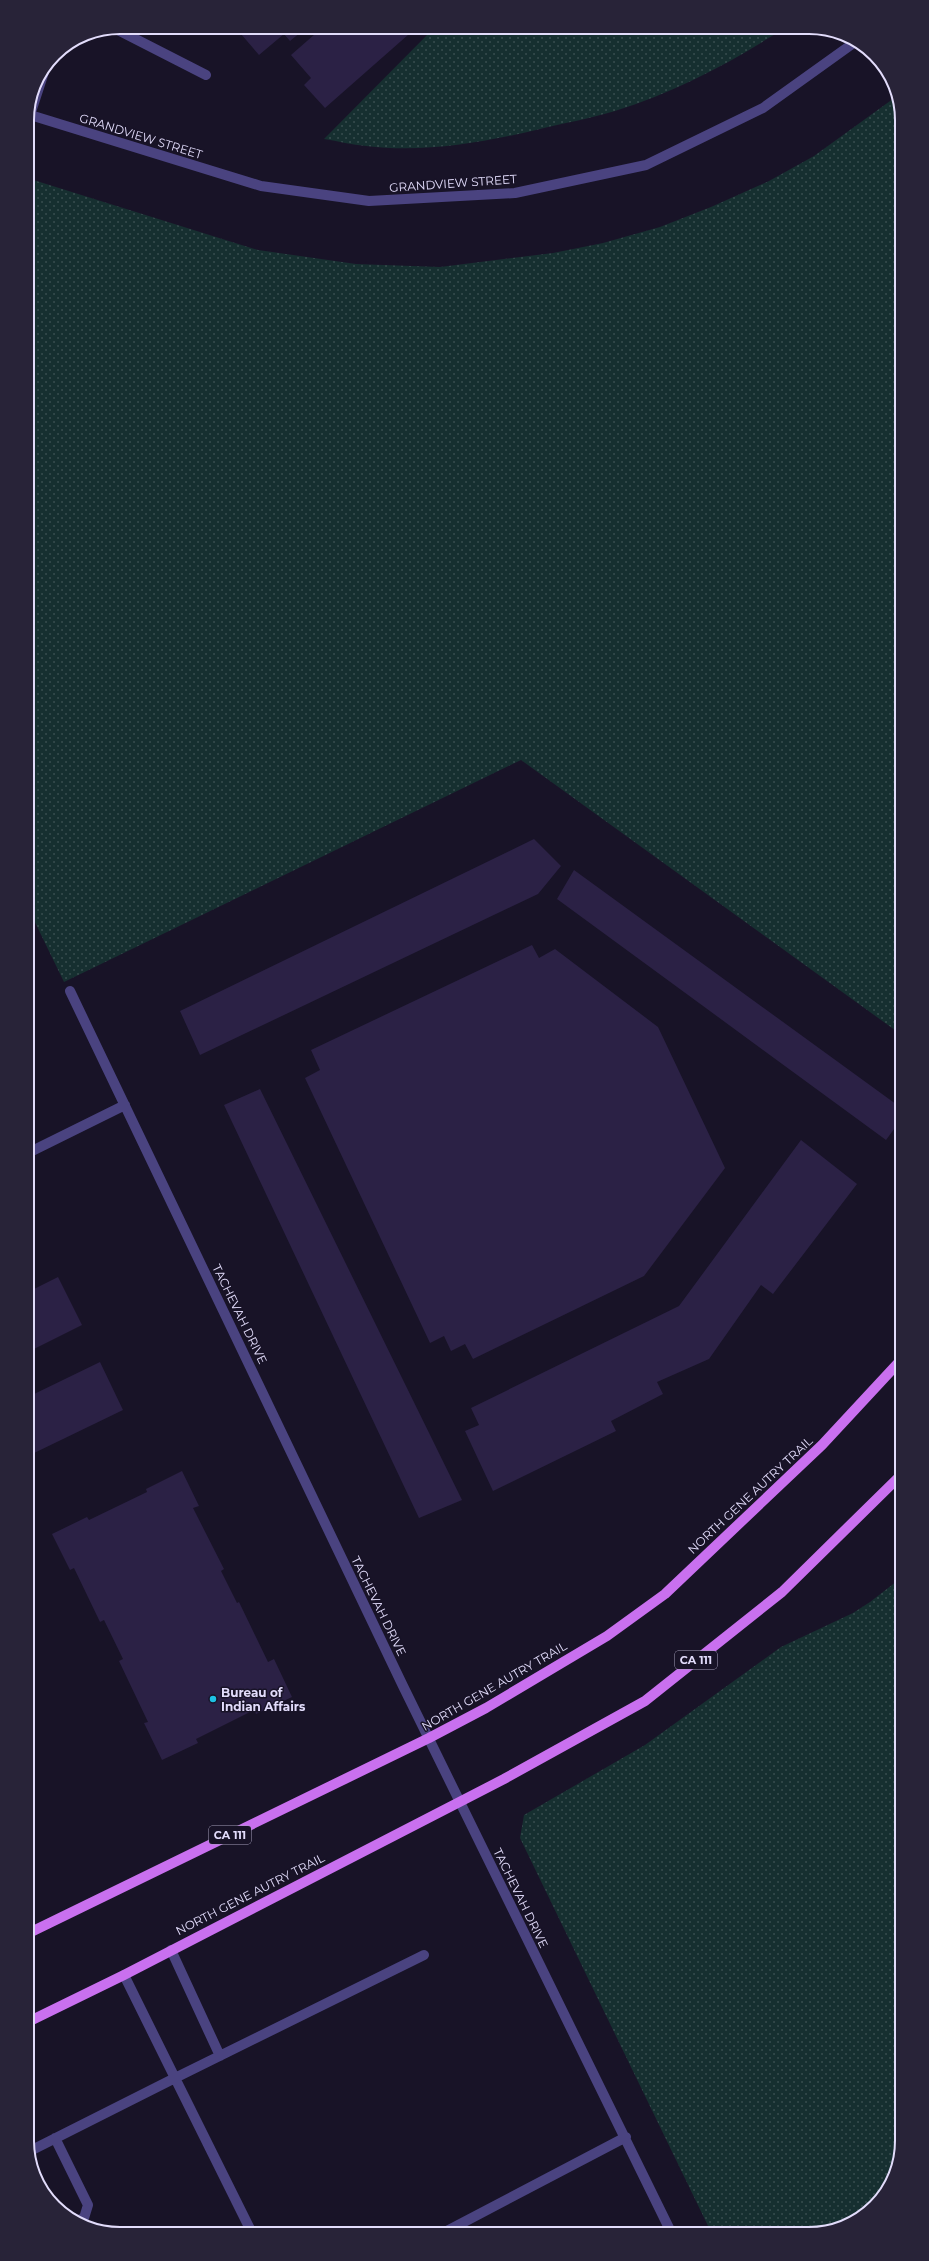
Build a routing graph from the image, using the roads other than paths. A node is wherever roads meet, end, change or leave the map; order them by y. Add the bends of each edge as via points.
1 (126, 34) edge
2 (850, 45) edge
3 (206, 75) dead end
4 (34, 117) edge
5 (70, 991) dead end
6 (125, 1105) junction
7 (34, 1150) edge
8 (895, 1366) edge
9 (895, 1481) edge
10 (429, 1738) junction
11 (459, 1802) junction
12 (34, 1931) edge
13 (171, 1950) junction
14 (424, 1955) dead end
15 (124, 1975) junction
16 (34, 2019) edge
17 (220, 2056) junction
18 (175, 2078) junction
19 (55, 2138) junction
20 (626, 2138) junction
21 (34, 2149) edge
22 (83, 2218) edge
23 (249, 2227) edge
24 (455, 2227) edge
25 (669, 2227) edge

1 - 3 street
2 - 4 street, GRANDVIEW STREET via 763,108 646,165 515,193 370,201 261,186
5 - 6 street, TACHEVAH DRIVE
6 - 7 street
6 - 10 street, TACHEVAH DRIVE
8 - 10 main road, NORTH GENE AUTRY TRAIL / CA 111 via 822,1445 665,1594 607,1636 486,1708
9 - 11 main road, NORTH GENE AUTRY TRAIL / CA 111 via 782,1592 645,1700
10 - 11 street, TACHEVAH DRIVE
10 - 12 main road, NORTH GENE AUTRY TRAIL / CA 111
11 - 13 main road, NORTH GENE AUTRY TRAIL / CA 111
11 - 20 street, TACHEVAH DRIVE
13 - 15 main road, NORTH GENE AUTRY TRAIL / CA 111
13 - 17 street
14 - 17 street
15 - 16 main road, NORTH GENE AUTRY TRAIL / CA 111
15 - 18 street
17 - 18 street
18 - 19 street
18 - 23 street
19 - 21 street
19 - 22 street via 88,2205
20 - 24 street
20 - 25 street, TACHEVAH DRIVE

